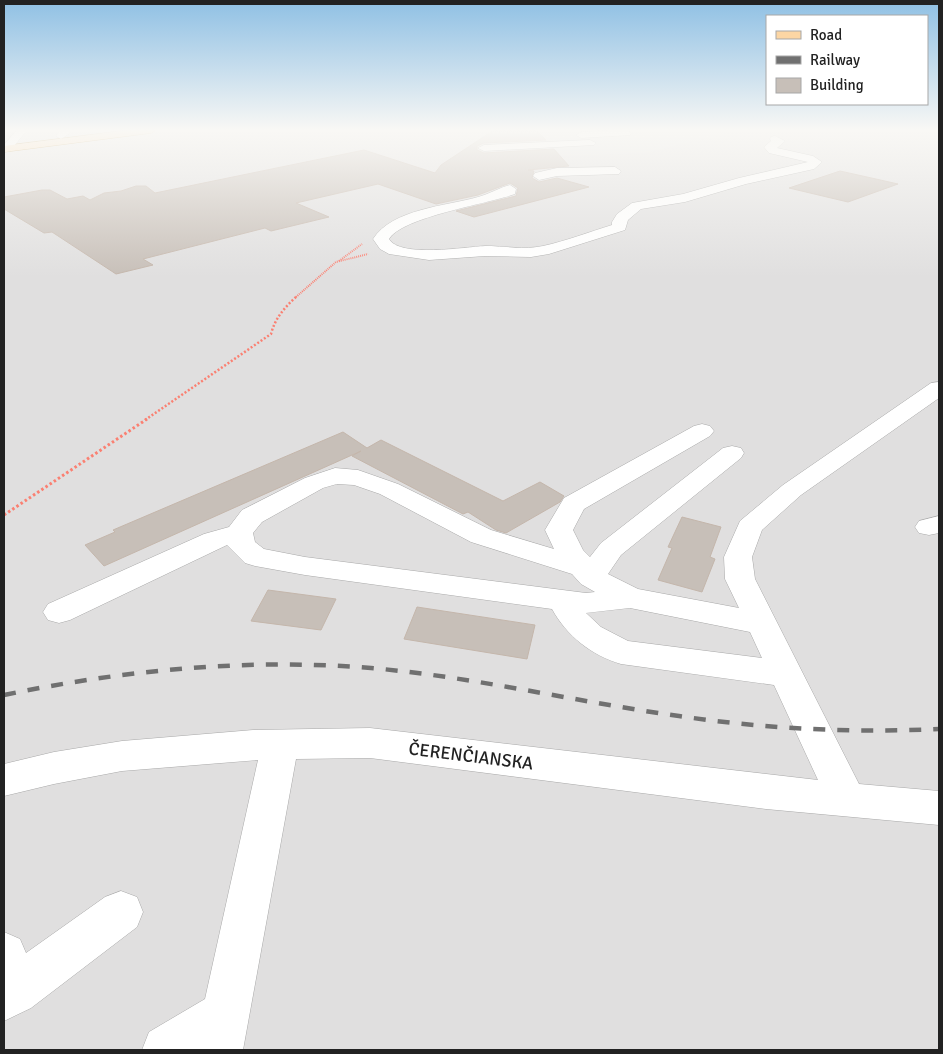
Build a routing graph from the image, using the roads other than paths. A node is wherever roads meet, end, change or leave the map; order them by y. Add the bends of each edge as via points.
1 (587, 179) edge
2 (751, 179) edge
3 (596, 184) dead end
4 (510, 188) dead end
5 (939, 388) edge
6 (702, 431) dead end
7 (732, 453) dead end
8 (239, 533) junction
9 (587, 572) junction
10 (630, 598) junction
11 (563, 600) junction
12 (59, 612) dead end
13 (761, 623) junction
14 (786, 674) junction
15 (280, 744) junction
16 (4, 780) edge
17 (847, 800) junction
18 (939, 808) edge
19 (121, 912) dead end
20 (7, 981) edge
21 (222, 1032) edge
22 (167, 1050) edge

1 - 3 street
2 - 4 street via 685,198 633,203 619,222 620,227 543,251 429,255 395,251 381,239 384,233 401,222 494,197 510,191
5 - 13 street via 792,490 750,527 738,557 740,579
6 - 9 street via 572,504 559,530 571,554
7 - 9 street via 610,549
8 - 9 street via 252,516 314,483 335,476 358,478 389,489 481,536
8 - 11 street via 241,545 255,556 305,566
8 - 12 street via 214,540
9 - 10 street
10 - 11 street via 586,603
10 - 13 street
11 - 14 street via 573,619 590,635 621,652
13 - 14 street
14 - 17 street
15 - 16 street, ČERENČIANSKA via 122,756
15 - 17 street, ČERENČIANSKA via 370,743
15 - 21 street
17 - 18 street, ČERENČIANSKA
19 - 20 street
21 - 22 street

